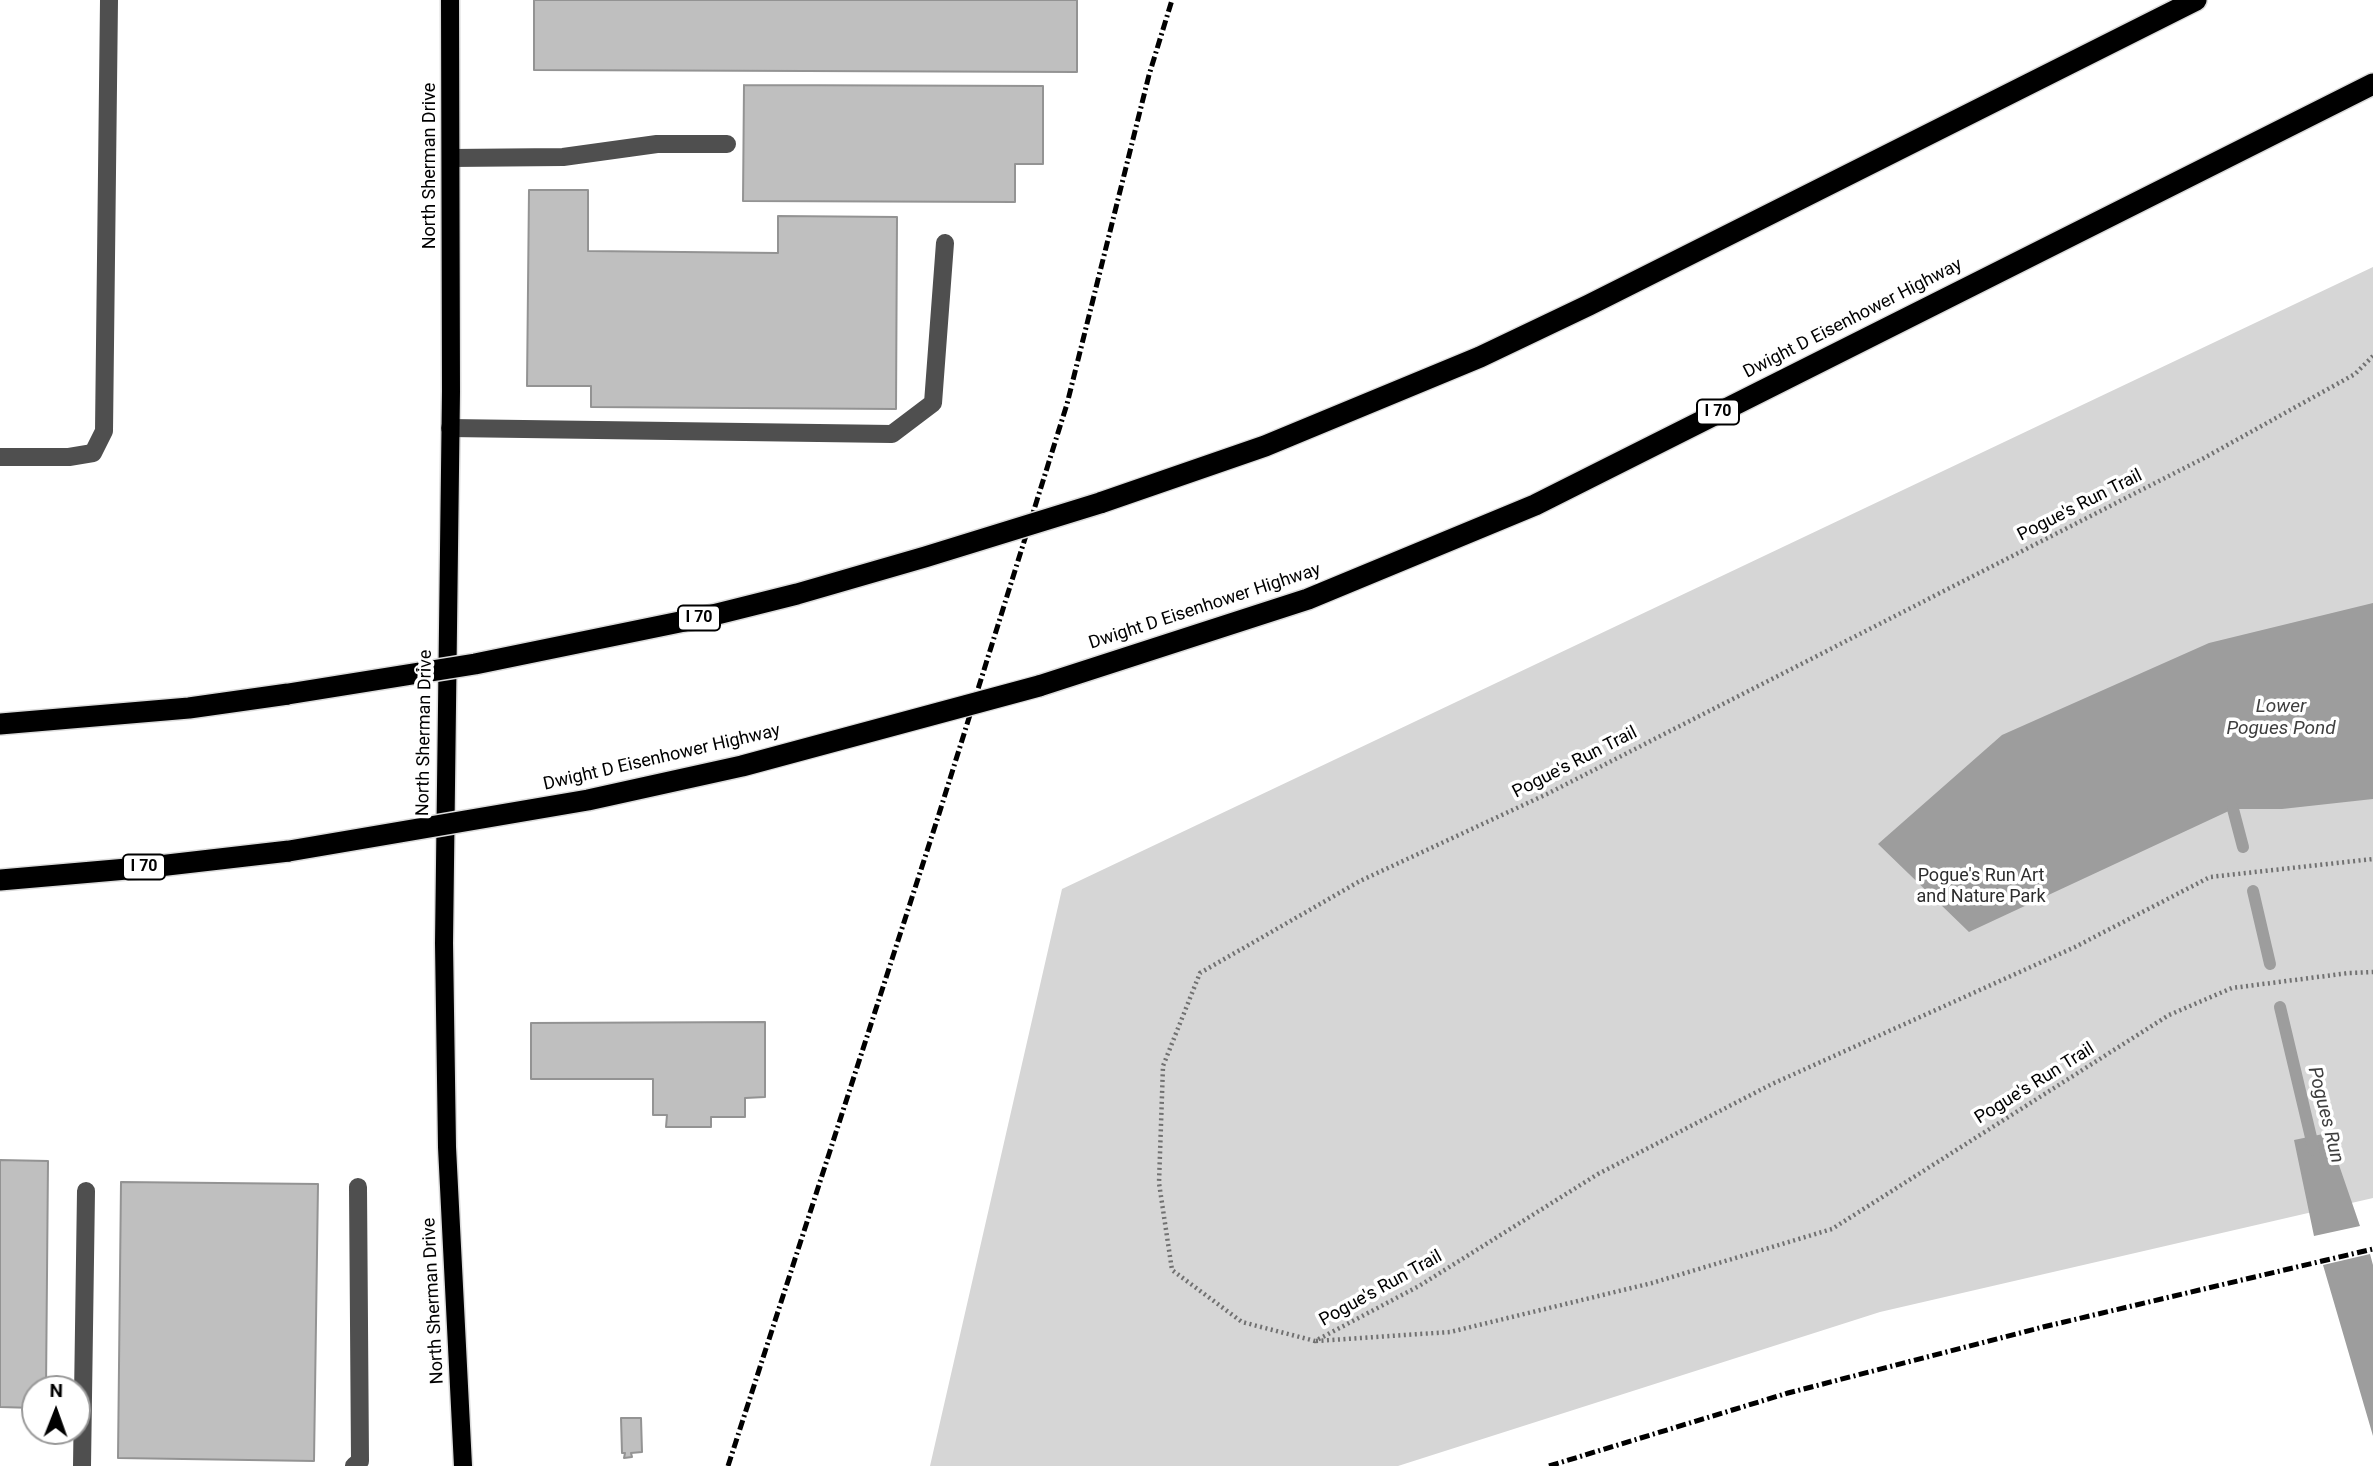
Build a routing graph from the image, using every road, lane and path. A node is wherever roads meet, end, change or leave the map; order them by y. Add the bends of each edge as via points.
1 (109, 0) edge
2 (450, 0) edge
3 (2196, 0) edge
4 (2373, 84) edge
5 (727, 144) dead end
6 (451, 158) junction
7 (945, 243) dead end
8 (2373, 356) edge
9 (450, 428) junction
10 (0, 457) edge
11 (0, 724) edge
12 (2373, 859) edge
13 (0, 880) edge
14 (2373, 972) edge
15 (358, 1186) dead end
16 (86, 1191) dead end
17 (1315, 1341) junction
18 (82, 1466) edge
19 (354, 1466) edge
20 (463, 1466) edge

1 - 10 lane via 104,431 93,453
2 - 6 main road, North Sherman Drive
3 - 11 highway, I 70, bridge via 1480,357 1265,446 1100,503 797,594 475,664 176,709
4 - 13 highway, Dwight D Eisenhower Highway / I 70, bridge via 1535,505 1308,599 1039,686 742,766 601,797 289,851
5 - 6 lane via 657,144 563,157
6 - 9 main road, North Sherman Drive
7 - 9 lane via 933,403 892,434
8 - 17 path, Pogue's Run Trail via 2355,374 2204,458 1547,794 1360,881 1200,973 1163,1066 1159,1183 1172,1270 1242,1322
9 - 20 main road, North Sherman Drive via 444,943 447,1147
12 - 17 path, Pogue's Run Trail via 2210,877 2075,947 1772,1084 1621,1162 1419,1286
14 - 17 path, Pogue's Run Trail via 2232,988 2169,1015 1832,1229 1651,1283 1450,1332
15 - 19 lane via 360,1461
16 - 18 lane

